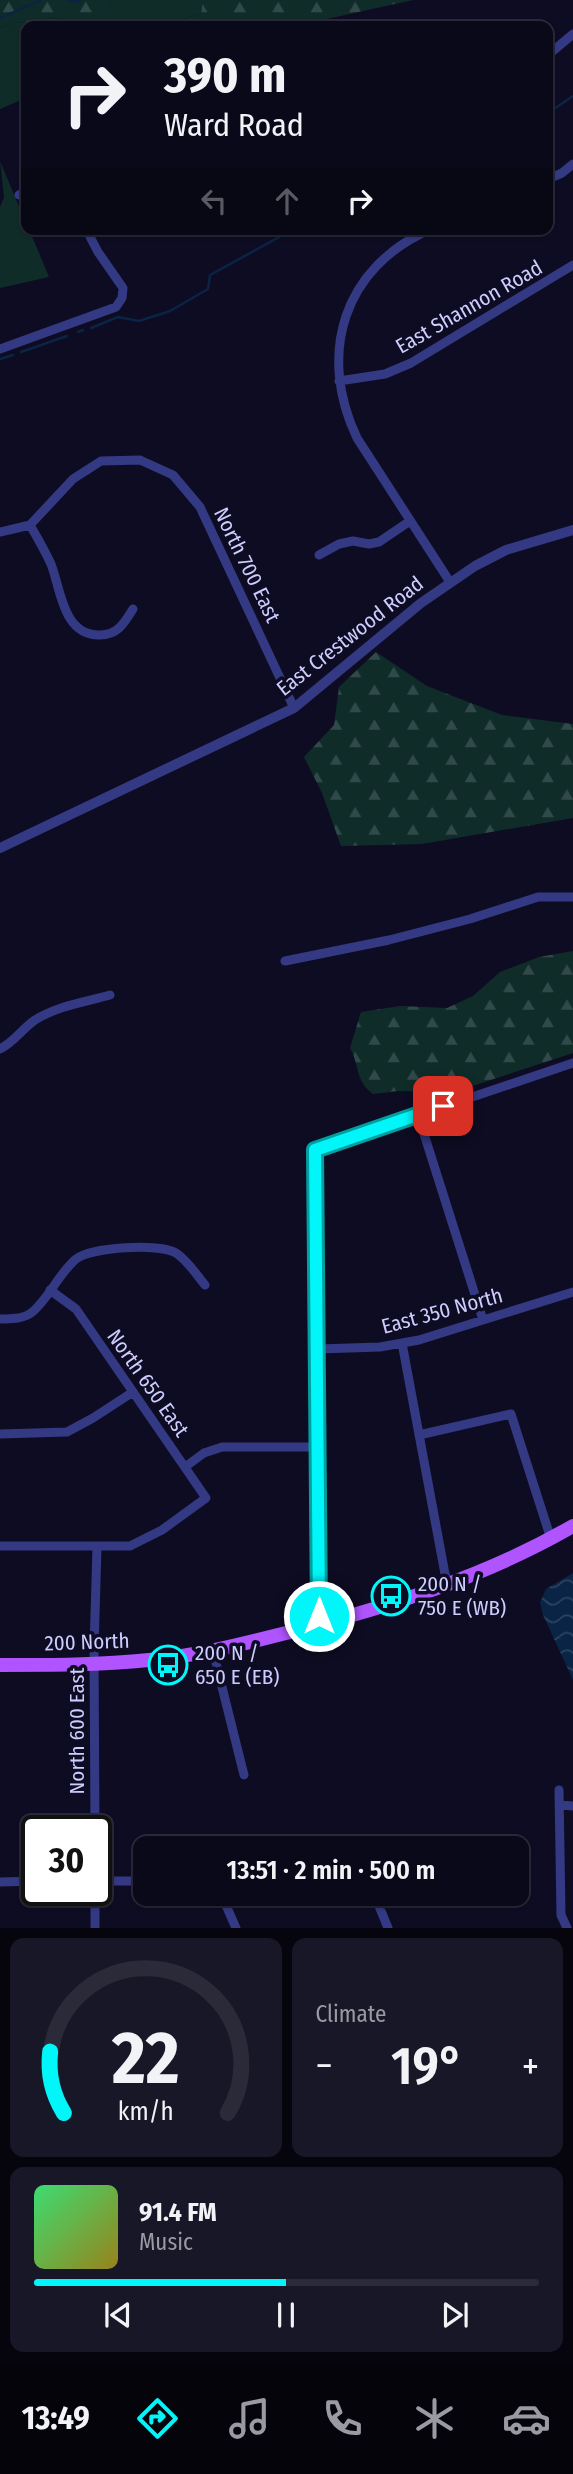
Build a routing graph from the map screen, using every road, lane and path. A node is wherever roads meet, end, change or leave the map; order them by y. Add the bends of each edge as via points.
1 (573, 34) edge
2 (553, 51) edge
3 (573, 164) edge
4 (553, 177) edge
5 (89, 235) edge
6 (420, 235) edge
7 (573, 265) edge
8 (0, 349) edge
9 (339, 381) junction
10 (410, 521) junction
11 (30, 524) junction
12 (573, 530) edge
13 (0, 532) edge
14 (319, 555) dead end
15 (450, 582) junction
16 (133, 609) dead end
17 (294, 708) junction
18 (0, 848) edge
19 (573, 897) edge
20 (285, 961) dead end
21 (110, 995) dead end
22 (0, 1049) edge
23 (573, 1063) edge
24 (418, 1115) junction
25 (205, 1285) dead end
26 (50, 1290) junction
27 (573, 1292) edge
28 (0, 1319) edge
29 (482, 1320) junction
30 (402, 1343) junction
31 (318, 1349) junction
32 (133, 1392) junction
33 (0, 1434) edge
34 (419, 1435) junction
35 (314, 1447) junction
36 (185, 1467) junction
37 (573, 1526) edge
38 (551, 1539) junction
39 (0, 1546) edge
40 (97, 1546) junction
41 (449, 1584) junction
42 (319, 1625) junction
43 (213, 1651) junction
44 (94, 1664) junction
45 (0, 1665) edge
46 (244, 1775) dead end
47 (559, 1790) dead end
48 (560, 1805) junction
49 (573, 1806) edge
50 (95, 1815) edge
51 (21, 1881) edge
52 (112, 1881) edge
53 (133, 1881) edge
54 (0, 1882) edge
55 (95, 1906) edge
56 (226, 1906) edge
57 (379, 1906) edge
58 (95, 1928) edge
59 (236, 1928) edge
60 (388, 1928) edge
61 (567, 1928) edge

1 - 2 street
3 - 4 street
5 - 8 street via 123,288 116,307
6 - 9 street via 394,249 358,286 338,346
7 - 9 street, East Shannon Road via 411,363 385,374
9 - 10 street via 357,438
10 - 14 street via 379,542 353,541
10 - 15 street
11 - 13 street
11 - 16 street via 51,564 72,623 98,635 113,633
11 - 17 street, North 700 East via 73,479 101,461 140,460 173,475 200,507
12 - 15 street, East Crestwood Road via 506,550
15 - 17 street, East Crestwood Road
17 - 18 street, East Crestwood Road
19 - 20 street via 538,897 389,940
21 - 22 street via 62,1007 34,1020
23 - 24 street
24 - 29 street
24 - 31 street via 315,1150
25 - 26 street via 174,1252 156,1248 92,1250 77,1258
26 - 28 street via 31,1313
26 - 32 street, North 650 East via 76,1309
27 - 29 street, East 350 North
29 - 30 street, East 350 North
30 - 31 street, East 350 North
30 - 34 street
31 - 35 street
32 - 33 street via 67,1432
32 - 36 street, North 650 East
34 - 38 street via 511,1414
34 - 41 street
35 - 36 street, North 650 East via 222,1447
35 - 42 street
36 - 40 street via 206,1498 162,1530 130,1546
37 - 38 main road, 200 North
38 - 41 main road, 200 North
39 - 40 street
40 - 44 street, North 600 East
41 - 42 main road, 200 North
42 - 43 main road, 200 North
43 - 44 main road, 200 North
43 - 46 street
44 - 45 main road, 200 North
44 - 50 street, North 600 East
47 - 48 street
48 - 49 street
48 - 61 street via 561,1915
51 - 54 street
52 - 53 street
55 - 58 street
56 - 59 street
57 - 60 street

